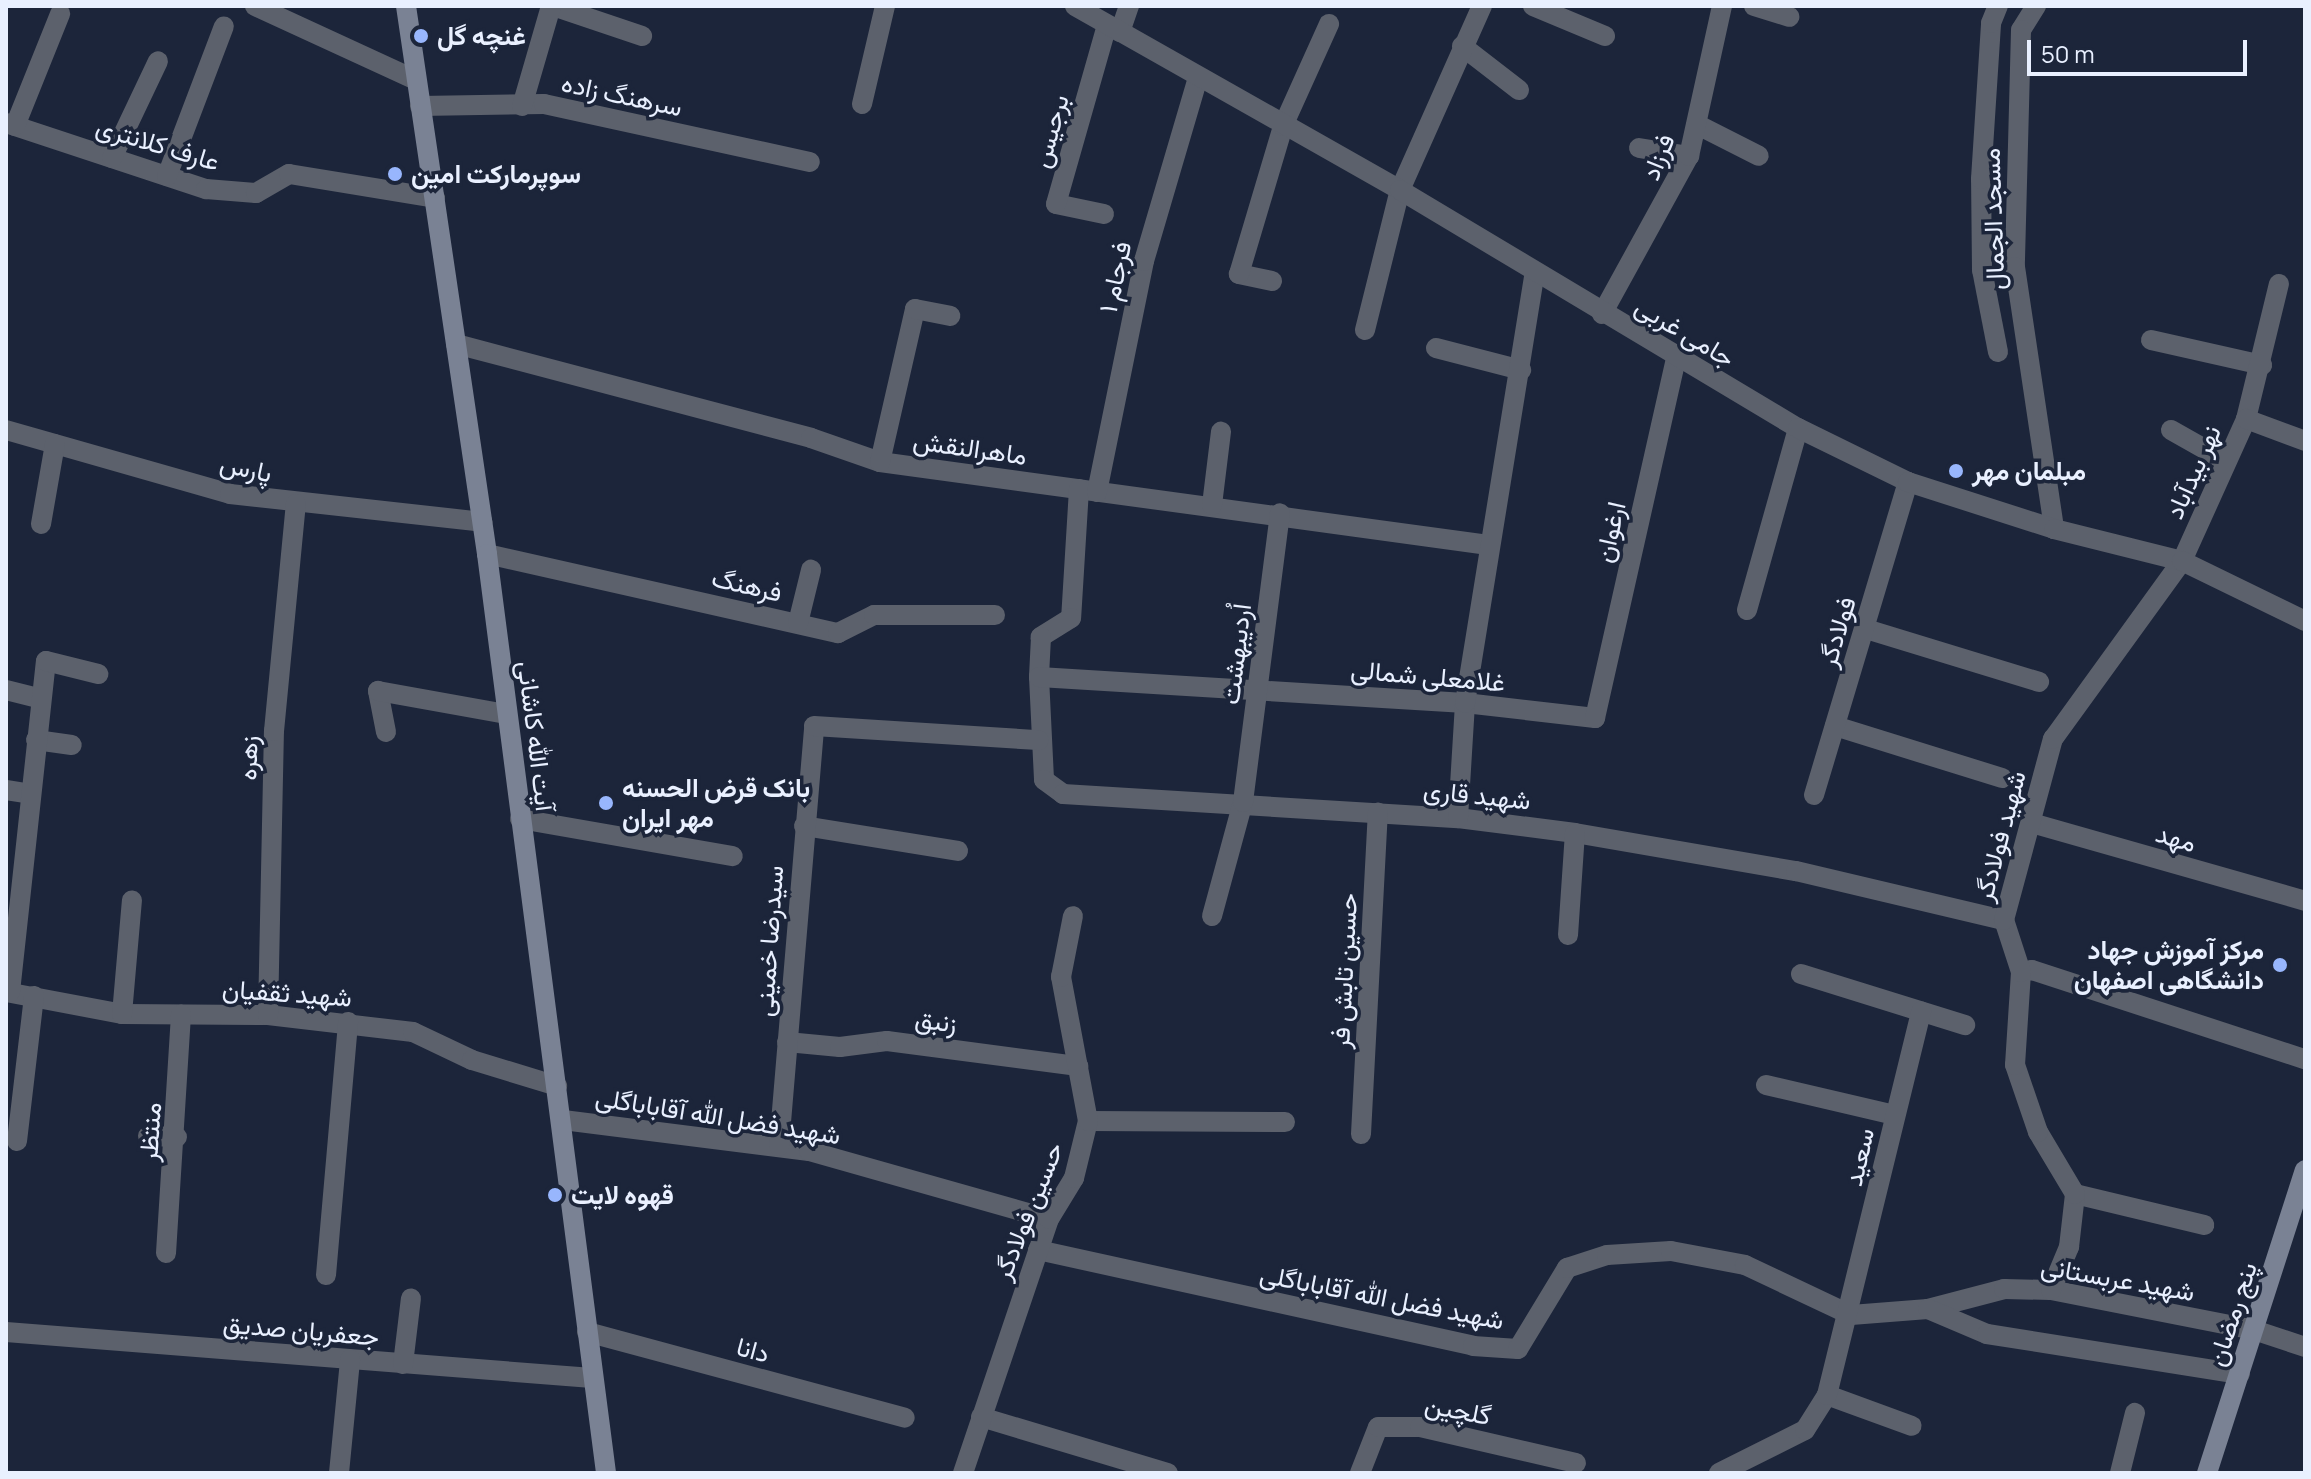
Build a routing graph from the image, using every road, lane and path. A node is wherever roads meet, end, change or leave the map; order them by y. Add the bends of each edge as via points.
1 (255, 6) edge
2 (406, 6) edge
3 (552, 6) edge
4 (885, 6) edge
5 (1075, 6) edge
6 (1129, 6) edge
7 (1482, 6) edge
8 (1533, 6) edge
9 (1722, 6) edge
10 (1754, 6) edge
11 (1998, 6) edge
12 (2036, 6) edge
13 (60, 14) dead end
14 (1789, 17) dead end
15 (1329, 24) dead end
16 (224, 26) dead end
17 (1113, 28) junction
18 (642, 36) dead end
19 (1605, 36) dead end
20 (1462, 46) junction
21 (158, 61) dead end
22 (1198, 78) junction
23 (416, 80) junction
24 (1519, 90) dead end
25 (862, 104) dead end
26 (420, 106) junction
27 (522, 106) junction
28 (11, 125) edge
29 (1698, 125) junction
30 (1283, 126) junction
31 (1639, 148) dead end
32 (1689, 156) junction
33 (1759, 156) dead end
34 (112, 158) junction
35 (810, 162) dead end
36 (167, 176) junction
37 (1400, 190) junction
38 (435, 198) junction
39 (1104, 214) dead end
40 (1535, 273) junction
41 (1272, 281) dead end
42 (2279, 284) dead end
43 (1602, 314) junction
44 (950, 316) dead end
45 (1365, 330) dead end
46 (2151, 340) dead end
47 (456, 344) junction
48 (1436, 348) dead end
49 (1998, 352) dead end
50 (1676, 359) junction
51 (2262, 365) junction
52 (1521, 370) junction
53 (2246, 419) junction
54 (1798, 428) junction
55 (6, 430) edge
56 (2171, 430) dead end
57 (1221, 432) dead end
58 (2305, 441) edge
59 (55, 444) junction
60 (2226, 461) junction
61 (880, 462) junction
62 (1908, 482) junction
63 (1088, 490) junction
64 (296, 504) junction
65 (1212, 505) junction
66 (1280, 513) junction
67 (482, 522) junction
68 (41, 524) dead end
69 (2054, 529) junction
70 (1488, 545) junction
71 (487, 554) junction
72 (2182, 561) junction
73 (811, 570) dead end
74 (1747, 610) dead end
75 (995, 615) dead end
76 (2305, 621) edge
77 (798, 623) junction
78 (1866, 629) junction
79 (98, 674) dead end
80 (1039, 677) junction
81 (2039, 682) dead end
82 (1258, 689) junction
83 (6, 690) edge
84 (41, 699) junction
85 (1465, 703) junction
86 (506, 714) junction
87 (1595, 718) joint
88 (1835, 726) junction
89 (386, 732) dead end
90 (36, 740) junction
91 (1039, 740) junction
92 (72, 745) dead end
93 (2002, 778) dead end
94 (6, 790) edge
95 (31, 794) junction
96 (1814, 795) dead end
97 (1243, 802) junction
98 (1378, 812) junction
99 (1458, 818) junction
100 (520, 819) junction
101 (2032, 823) junction
102 (804, 826) junction
103 (1575, 833) junction
104 (958, 851) dead end
105 (733, 856) dead end
106 (132, 900) dead end
107 (2305, 901) edge
108 (1073, 916) dead end
109 (1212, 916) dead end
110 (2005, 919) junction
111 (1568, 935) dead end
112 (2034, 973) junction
113 (1801, 974) dead end
114 (8, 992) edge
115 (34, 996) junction
116 (1921, 1011) junction
117 (122, 1014) junction
118 (181, 1014) junction
119 (268, 1015) junction
120 (348, 1022) junction
121 (1965, 1025) dead end
122 (787, 1042) junction
123 (2305, 1059) edge
124 (1078, 1066) junction
125 (1766, 1085) dead end
126 (557, 1086) junction
127 (1895, 1115) junction
128 (563, 1120) junction
129 (1088, 1121) junction
130 (1285, 1122) dead end
131 (1361, 1134) dead end
132 (148, 1136) dead end
133 (177, 1137) junction
134 (17, 1141) dead end
135 (779, 1146) junction
136 (2305, 1170) edge
137 (2076, 1194) junction
138 (1049, 1219) junction
139 (2204, 1225) dead end
140 (1038, 1250) junction
141 (166, 1253) dead end
142 (326, 1275) dead end
143 (2051, 1290) junction
144 (411, 1298) dead end
145 (1928, 1309) junction
146 (1850, 1315) junction
147 (2254, 1330) junction
148 (6, 1332) edge
149 (587, 1332) junction
150 (2301, 1341) edge
151 (350, 1360) junction
152 (403, 1364) junction
153 (2240, 1374) junction
154 (592, 1378) junction
155 (1827, 1395) junction
156 (2135, 1413) dead end
157 (981, 1417) junction
158 (905, 1418) dead end
159 (1912, 1426) dead end
160 (1576, 1463) dead end
161 (339, 1473) edge
162 (606, 1473) edge
163 (963, 1473) edge
164 (1168, 1473) edge
165 (1360, 1473) edge
166 (1719, 1473) edge
167 (2120, 1473) edge
168 (2207, 1473) edge

1 - 23 street
2 - 23 main road, آیت الله کاشانی
3 - 18 street
3 - 27 street
4 - 25 street
5 - 17 street, جامی غربی
6 - 17 street
7 - 20 street
8 - 19 street
9 - 29 street, فرزاد
10 - 14 street
11 - 49 street, مسجد الجمال via 1991,23 1981,179 1982,270
12 - 69 street, مسجد الجمال via 2021,30 2015,267
13 - 28 street
15 - 30 street
16 - 36 street
17 - 22 street, جامی غربی
17 - 39 street, برجیس via 1056,204
20 - 24 street
20 - 37 street
21 - 34 street
22 - 30 street, جامی غربی
22 - 63 street, فرجام ۱ via 1144,261
23 - 26 main road, آیت الله کاشانی
26 - 27 street, سرهنگ زاده
26 - 38 main road, آیت الله کاشانی
27 - 35 street, سرهنگ زاده via 544,104
28 - 34 street, عارف کلانتری
29 - 32 street, فرزاد
29 - 33 street
30 - 37 street, جامی غربی
30 - 41 street via 1239,274
31 - 32 street
32 - 43 street, فرزاد
34 - 36 street, عارف کلانتری
36 - 38 street, عارف کلانتری via 206,189 256,193 289,174
37 - 40 street, جامی غربی
37 - 45 street
38 - 47 main road, آیت الله کاشانی
40 - 43 street, جامی غربی
40 - 52 street
42 - 51 street
43 - 50 street, جامی غربی
44 - 61 street via 915,309
46 - 51 street
47 - 61 street, ماهرالنقش via 811,438
47 - 67 main road, آیت الله کاشانی
48 - 52 street
50 - 54 street, جامی غربی
50 - 87 street, ارغوان
51 - 53 street
52 - 70 street
53 - 58 street, نهر بیدآباد
53 - 60 street, نهر بیدآباد
54 - 62 street, جامی غربی
54 - 74 street
55 - 59 street, پارس
56 - 60 street
57 - 65 street
59 - 64 street, پارس via 230,494
59 - 68 street
60 - 72 street, نهر بیدآباد
61 - 63 street, ماهرالنقش
62 - 69 street, جامی غربی
62 - 78 street, فولادگر
63 - 65 street, ماهرالنقش
63 - 80 street, فرجام ۱ via 1071,618 1041,637
64 - 67 street, پارس
64 - 119 street, زهره via 274,731
65 - 66 street, ماهرالنقش
66 - 70 street, ماهرالنقش
66 - 82 street, اُردیبهشت
67 - 71 main road, آیت الله کاشانی
69 - 72 street, جامی غربی
70 - 85 street
71 - 77 street, فرهنگ
71 - 86 main road, آیت الله کاشانی
72 - 76 street, جامی غربی
72 - 101 street, شهید فولادگر via 2053,739
73 - 77 street
75 - 77 street, فرهنگ via 874,615 838,633
78 - 81 street
78 - 88 street, فولادگر
79 - 84 street via 46,661
80 - 82 street, غلامعلی شمالی
80 - 91 street, شهید قاری
82 - 85 street, غلامعلی شمالی
82 - 97 street, اُردیبهشت
83 - 84 street
84 - 90 street
85 - 87 street, غلامعلی شمالی
85 - 99 street
86 - 89 street via 378,691
86 - 100 main road, آیت الله کاشانی
88 - 93 street
88 - 96 street, فولادگر
90 - 92 street
90 - 95 street
91 - 97 street, شهید قاری via 1044,780 1063,794
91 - 102 street, سیدرضا خمینی via 814,726
94 - 95 street
95 - 114 street
97 - 98 street, شهید قاری
97 - 109 street, اُردیبهشت
98 - 99 street, شهید قاری
98 - 131 street, حسین تابش فر
99 - 103 street, شهید قاری
100 - 105 street
100 - 126 main road, آیت الله کاشانی
101 - 107 street, مهد
101 - 110 street, شهید فولادگر
102 - 104 street
102 - 122 street, سیدرضا خمینی
103 - 110 street, شهید قاری via 1796,871
103 - 111 street
106 - 117 street
108 - 124 street, حسین فولادگر via 1061,977
110 - 112 street, شهید فولادگر
112 - 123 street
112 - 137 street, شهید فولادگر via 2015,1065 2038,1132
113 - 116 street
114 - 115 street, شهید ثقفیان
115 - 117 street, شهید ثقفیان
115 - 134 street
116 - 121 street
116 - 127 street, سعید
117 - 118 street, شهید ثقفیان
118 - 119 street, شهید ثقفیان
118 - 133 street, منتظر
119 - 120 street, شهید ثقفیان
120 - 126 street, شهید ثقفیان via 413,1032 472,1060
120 - 142 street
122 - 124 street, زنبق via 840,1047 887,1041
122 - 135 street, سیدرضا خمینی
124 - 129 street, حسین فولادگر
125 - 127 street
126 - 128 main road, آیت الله کاشانی
127 - 146 street, سعید
128 - 135 street, شهید فضل الله آقاباباگلی
128 - 149 main road, آیت الله کاشانی
129 - 130 street
129 - 138 street, حسین فولادگر via 1074,1178
132 - 133 street
133 - 141 street, منتظر
135 - 138 street, شهید فضل الله آقاباباگلی
136 - 147 main road, پنج رمضان
137 - 139 street
137 - 143 street via 2069,1247
138 - 140 street, حسین فولادگر
140 - 146 street, شهید فضل الله آقاباباگلی via 1473,1346 1518,1349 1567,1268 1607,1255 1671,1251 1745,1265
140 - 157 street, حسین فولادگر
143 - 145 street, شهید عربستانی via 2004,1289
143 - 147 street, شهید عربستانی
144 - 152 street
145 - 146 street, شهید عربستانی
145 - 153 street, شهید عربستانی via 1987,1334
146 - 155 street, سعید
147 - 150 street, شهید عربستانی
147 - 153 main road, پنج رمضان
148 - 151 street, جعفریان صدیق
149 - 154 main road, آیت الله کاشانی
149 - 158 street, دانا
151 - 152 street, جعفریان صدیق
151 - 161 street
152 - 154 street, جعفریان صدیق
153 - 168 main road, پنج رمضان
154 - 162 main road, آیت الله کاشانی
155 - 159 street
155 - 166 street, سعید via 1805,1430
156 - 167 street
157 - 163 street, حسین فولادگر
157 - 164 street
160 - 165 street, گلچین via 1420,1427 1378,1427

